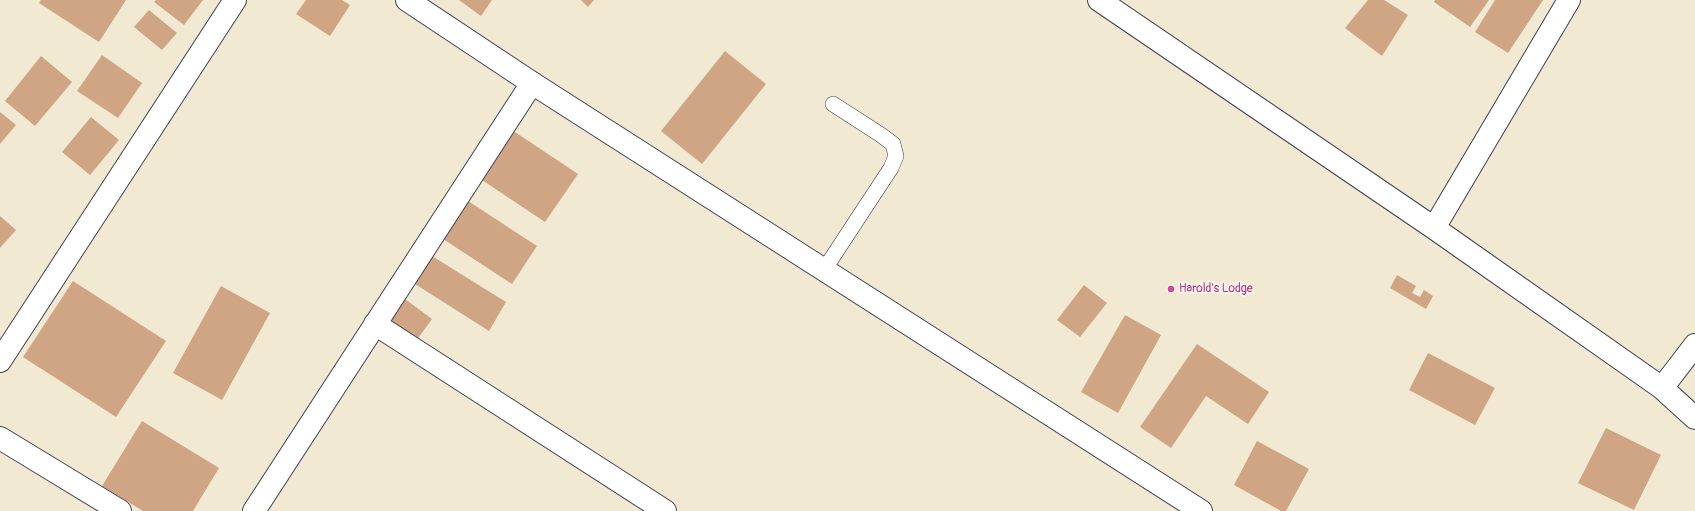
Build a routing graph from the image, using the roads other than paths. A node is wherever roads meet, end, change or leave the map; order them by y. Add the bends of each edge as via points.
1 (235, 0) edge
2 (407, 0) edge
3 (1099, 0) edge
4 (1569, 0) edge
5 (532, 83) junction
6 (833, 104) dead end
7 (1434, 228) junction
8 (824, 270) junction
9 (375, 324) junction
10 (1695, 345) edge
11 (0, 361) edge
12 (1662, 388) junction
13 (1695, 418) edge
14 (0, 438) edge
15 (120, 511) edge
16 (254, 511) edge
17 (665, 511) edge
18 (1201, 511) edge

1 - 11 street
2 - 5 street
3 - 7 street
4 - 7 street
5 - 8 street
5 - 9 street
6 - 8 lane via 893,144 896,156 891,168
7 - 12 street
8 - 18 street
9 - 16 street
9 - 17 street
10 - 12 street
12 - 13 street
14 - 15 street

